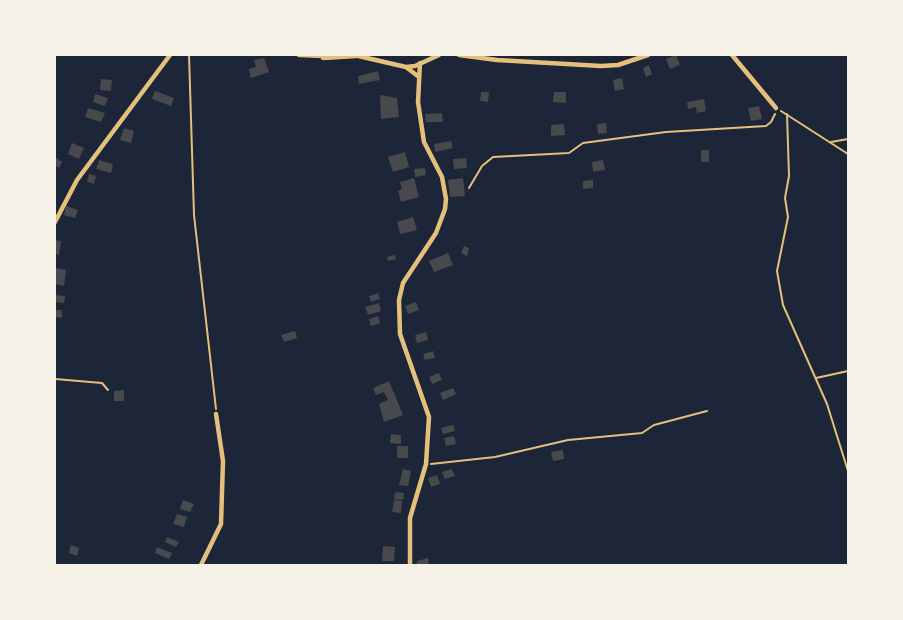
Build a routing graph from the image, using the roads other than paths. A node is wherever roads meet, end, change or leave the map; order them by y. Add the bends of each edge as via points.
1 (170, 55) edge
2 (299, 55) edge
3 (438, 55) edge
4 (459, 55) edge
5 (648, 55) edge
6 (732, 55) edge
7 (355, 56) edge
8 (323, 57) edge
9 (420, 62) junction
10 (406, 66) junction
11 (419, 77) junction
12 (776, 108) road end
13 (55, 222) edge
14 (216, 414) road end
15 (201, 565) edge
16 (410, 565) edge

1 - 13 street via 77,180
2 - 8 street
3 - 9 street
4 - 5 street via 601,66 618,65
6 - 12 street
7 - 8 street
7 - 10 street
9 - 10 street
9 - 11 street
10 - 11 street
11 - 16 street via 418,102 424,142 442,177 446,199 436,233 404,283 398,306 400,334 429,417 426,464 411,509
14 - 15 street via 223,462 221,524

